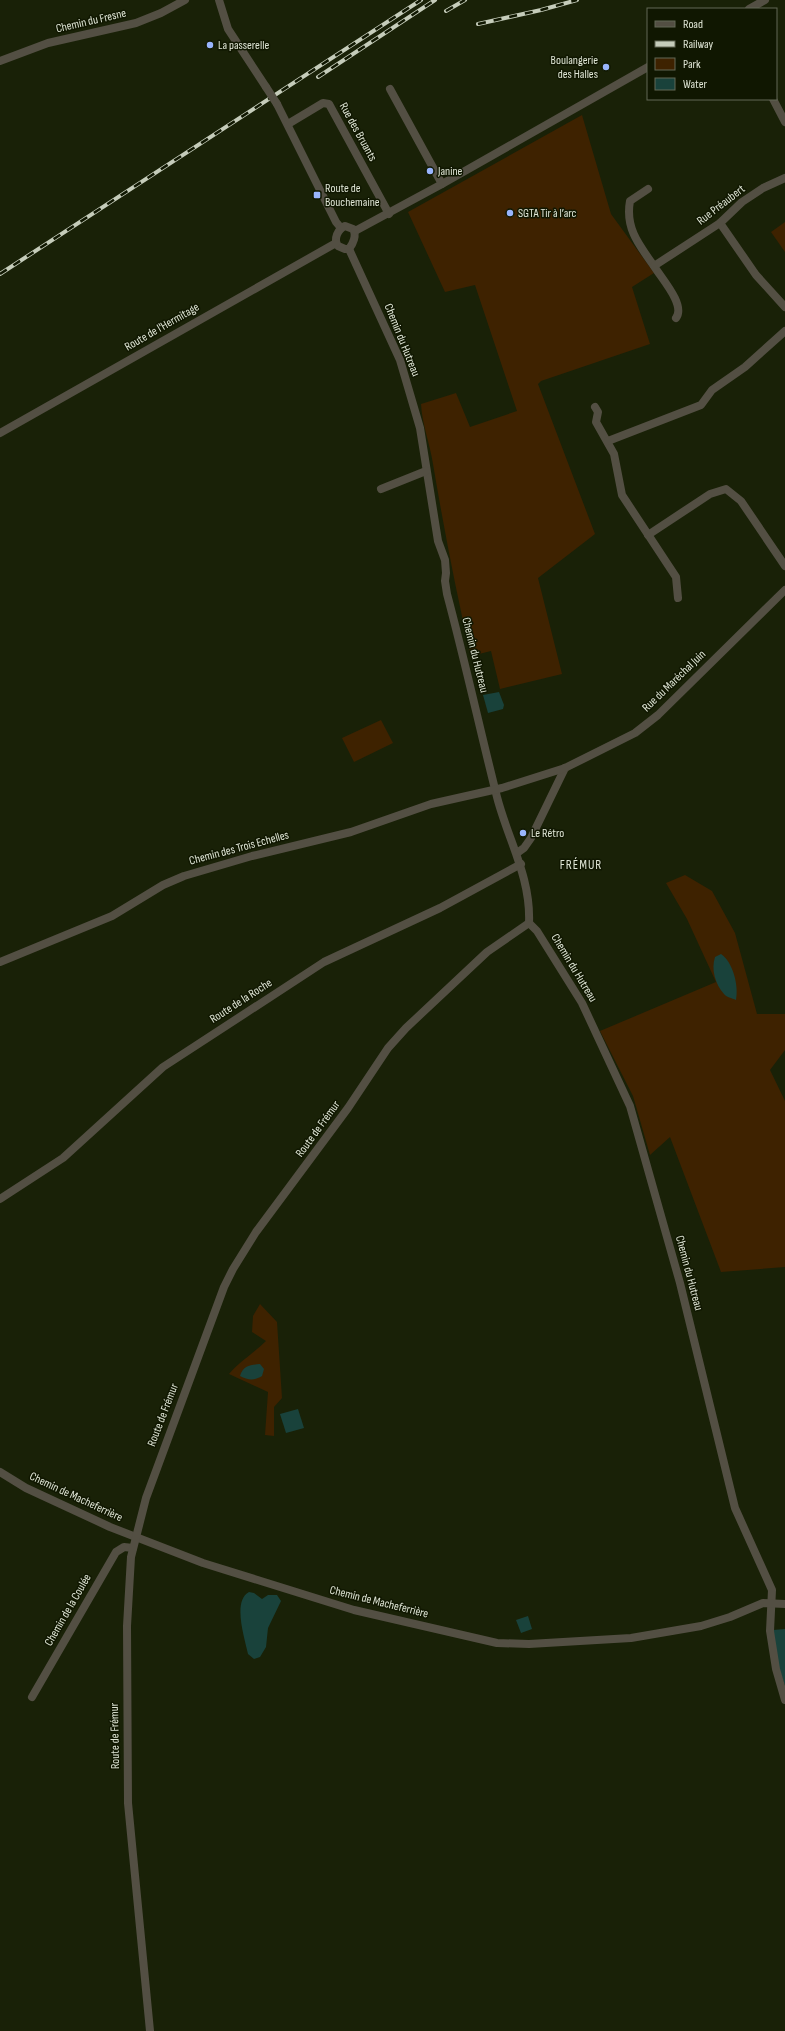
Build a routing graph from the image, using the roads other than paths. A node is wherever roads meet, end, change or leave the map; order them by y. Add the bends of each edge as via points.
1 (185, 0) edge
2 (219, 0) edge
3 (765, 0) edge
4 (751, 8) edge
5 (0, 61) edge
6 (647, 68) edge
7 (390, 89) dead end
8 (774, 100) edge
9 (785, 122) edge
10 (288, 124) junction
11 (785, 178) edge
12 (442, 184) junction
13 (648, 189) dead end
14 (389, 214) junction
15 (720, 224) junction
16 (341, 228) junction
17 (355, 231) junction
18 (336, 243) junction
19 (349, 249) junction
20 (654, 266) junction
21 (785, 307) edge
22 (676, 318) dead end
23 (785, 331) edge
24 (595, 407) dead end
25 (0, 433) edge
26 (608, 440) junction
27 (426, 471) junction
28 (381, 489) dead end
29 (648, 535) junction
30 (785, 566) edge
31 (785, 590) edge
32 (678, 598) dead end
33 (565, 768) junction
34 (495, 788) junction
35 (517, 853) junction
36 (521, 864) junction
37 (529, 923) junction
38 (0, 962) edge
39 (0, 1199) edge
40 (0, 1472) edge
41 (135, 1537) junction
42 (133, 1548) junction
43 (772, 1604) junction
44 (785, 1604) edge
45 (32, 1697) dead end
46 (785, 1700) edge
47 (150, 2031) edge

1 - 5 street, Chemin du Fresne via 136,23 48,43
2 - 10 street, bridge via 228,29
3 - 4 street
6 - 12 street
7 - 12 street
8 - 9 street
10 - 14 street, Rue des Bruants via 323,103 329,104
10 - 16 street
11 - 15 street, Rue Préaubert via 742,202
12 - 14 street
13 - 20 street via 630,201 629,208 632,233
14 - 17 street
15 - 20 street, Rue Préaubert
15 - 21 street via 756,275
16 - 17 street via 349,226
16 - 18 street
17 - 19 street
18 - 19 street via 342,249
18 - 25 street, Route de l'Hermitage
19 - 27 street, Chemin du Hutreau via 400,360 420,428
20 - 22 street via 678,303 679,313
23 - 26 street via 745,367 712,390 701,405
24 - 26 street via 598,412 596,422
26 - 29 street via 614,454 622,495
27 - 28 street
27 - 34 street, Chemin du Hutreau via 438,541 445,560 444,581
29 - 30 street via 710,494 726,489 741,501
29 - 32 street via 676,577
31 - 33 street, Rue du Maréchal Juin via 658,715 635,734
33 - 34 street, Rue du Maréchal Juin
33 - 35 street via 531,838
34 - 35 street, Chemin du Hutreau
34 - 38 street, Chemin des Trois Echelles via 431,804 351,832 252,856 184,876 163,885 112,916
35 - 36 street, Chemin du Hutreau
36 - 37 street, Chemin du Hutreau via 529,903
36 - 39 street, Route de la Roche via 440,908 324,962 163,1067 63,1158
37 - 41 street, Route de Frémur via 487,952 388,1048 348,1108 242,1254 224,1288 161,1454
37 - 43 street, Chemin du Hutreau via 537,931 582,1003 627,1099 680,1283 733,1501 770,1585
40 - 41 street, Chemin de Macheferrière via 26,1488
41 - 42 street, Route de Frémur
41 - 43 street, Chemin de Macheferrière via 203,1563 326,1602 497,1643 529,1644 631,1638 701,1626 730,1618 763,1603
42 - 45 street, Chemin de la Coulée via 124,1547 116,1552
42 - 47 street, Route de Frémur via 127,1626 128,1804
43 - 44 street, Chemin de Macheferrière
43 - 46 street, Chemin du Hutreau via 769,1625 772,1652

